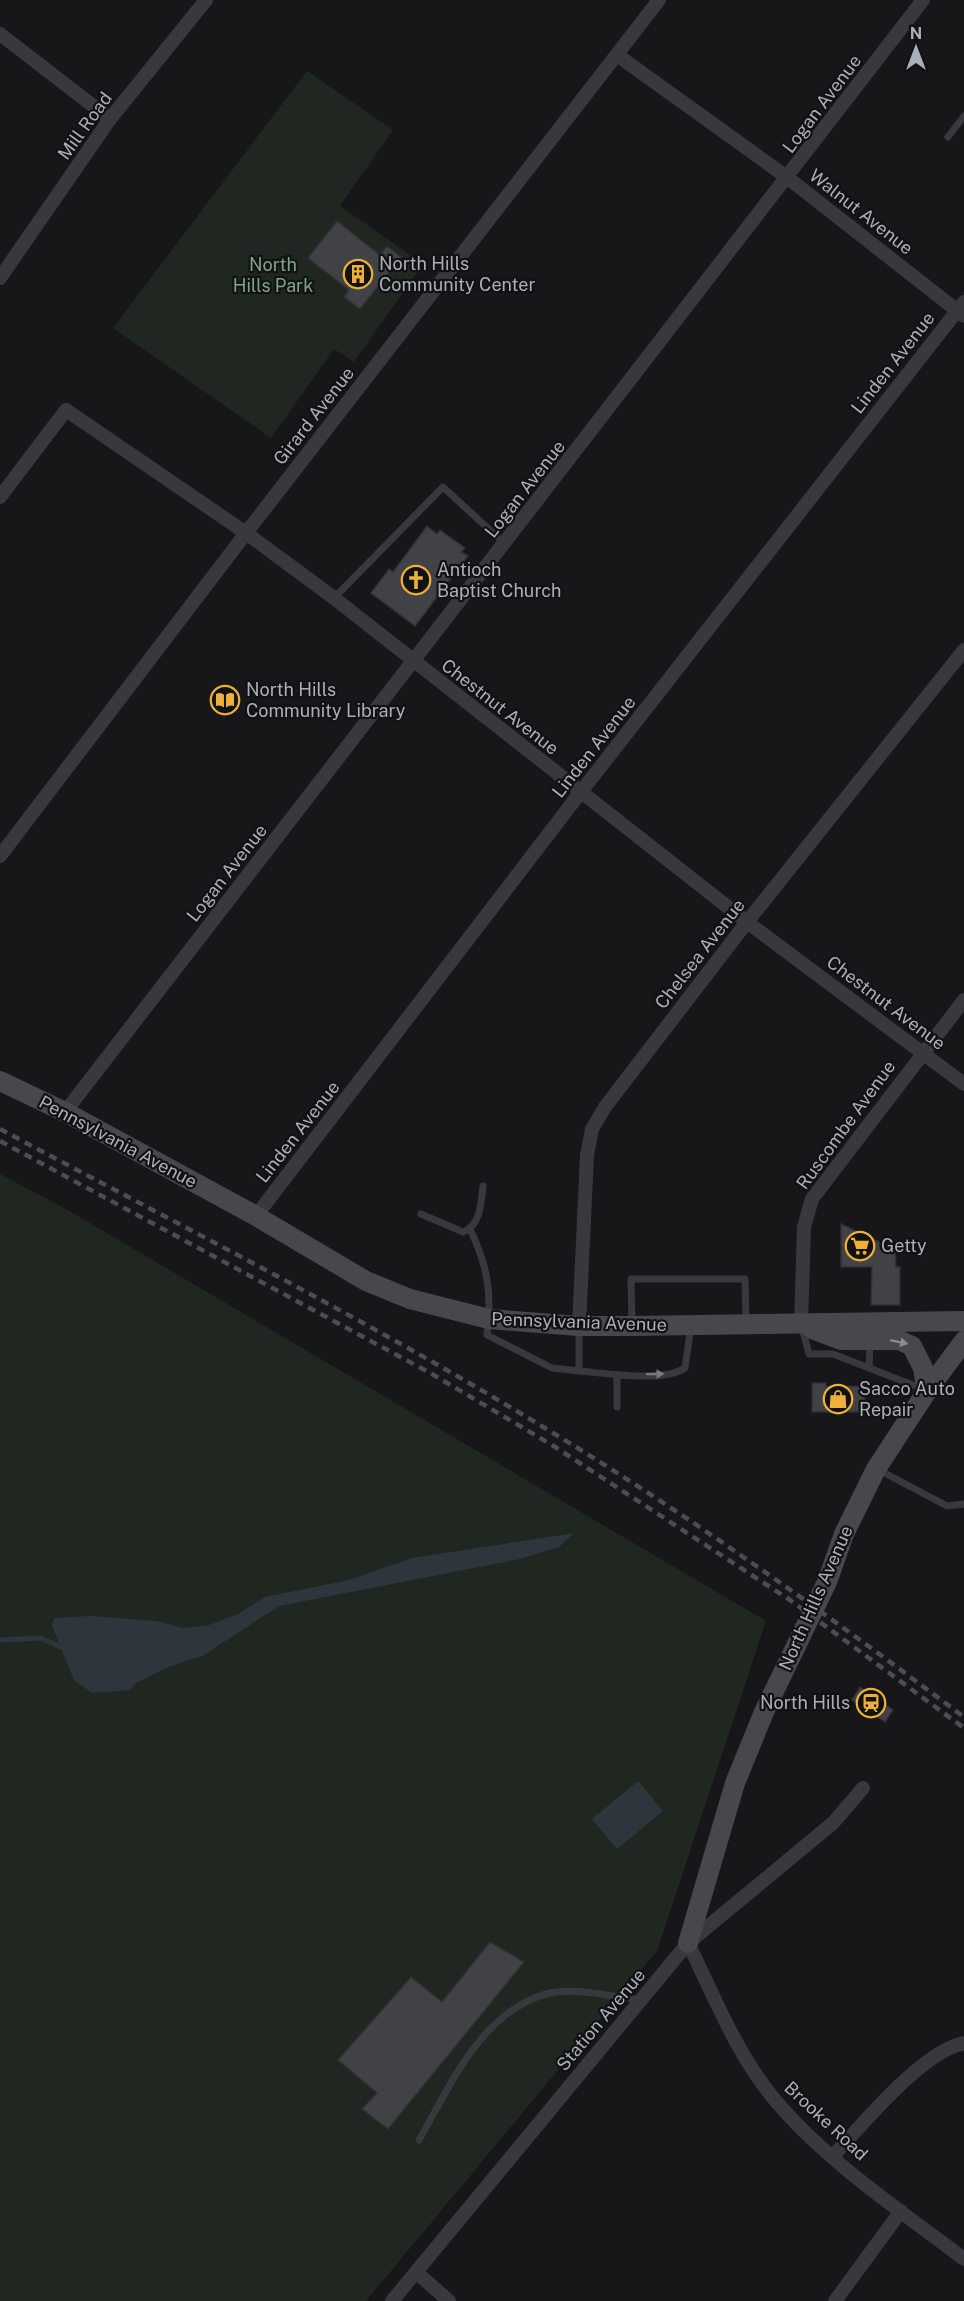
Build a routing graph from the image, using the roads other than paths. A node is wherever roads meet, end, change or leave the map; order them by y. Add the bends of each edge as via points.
1 (206, 0) edge
2 (659, 0) edge
3 (923, 0) edge
4 (0, 34) edge
5 (617, 55) junction
6 (964, 116) edge
7 (110, 119) junction
8 (948, 137) dead end
9 (788, 178) junction
10 (0, 278) edge
11 (962, 310) edge
12 (0, 497) edge
13 (246, 534) junction
14 (505, 544) junction
15 (334, 598) junction
16 (964, 650) edge
17 (414, 662) junction
18 (580, 793) junction
19 (0, 856) edge
20 (747, 922) junction
21 (964, 1000) edge
22 (923, 1053) junction
23 (0, 1082) edge
24 (964, 1084) edge
25 (65, 1112) junction
26 (483, 1186) dead end
27 (421, 1214) dead end
28 (256, 1216) junction
29 (470, 1229) junction
30 (489, 1319) junction
31 (964, 1321) edge
32 (747, 1325) junction
33 (801, 1325) junction
34 (579, 1326) junction
35 (632, 1326) junction
36 (691, 1326) junction
37 (870, 1340) junction
38 (964, 1341) edge
39 (869, 1368) junction
40 (579, 1371) junction
41 (617, 1375) junction
42 (927, 1391) junction
43 (617, 1407) dead end
44 (876, 1469) junction
45 (964, 1504) edge
46 (863, 1788) dead end
47 (688, 1943) junction
48 (641, 2000) junction
49 (964, 2043) edge
50 (419, 2140) dead end
51 (833, 2156) junction
52 (901, 2211) junction
53 (964, 2259) edge
54 (416, 2272) junction
55 (392, 2301) edge
56 (449, 2301) edge
57 (836, 2301) edge

1 - 7 street, Mill Road
2 - 5 street, Girard Avenue
3 - 9 street, Logan Avenue
4 - 7 street
5 - 9 street, Walnut Avenue
5 - 13 street, Girard Avenue
6 - 8 lane
7 - 10 street, Mill Road
9 - 11 street, Walnut Avenue
9 - 14 street, Logan Avenue
11 - 18 street, Linden Avenue
12 - 13 street, Chestnut Avenue via 66,410
13 - 15 street, Chestnut Avenue
13 - 19 street, Girard Avenue
14 - 15 lane via 443,487
14 - 17 street, Logan Avenue
15 - 17 street, Chestnut Avenue
16 - 20 street, Chelsea Avenue
17 - 18 street, Chestnut Avenue
17 - 25 street, Logan Avenue
18 - 20 street, Chestnut Avenue
18 - 28 street, Linden Avenue
20 - 22 street, Chestnut Avenue
20 - 34 street, Chelsea Avenue via 592,1129 587,1155
21 - 22 street, Ruscombe Avenue
22 - 24 street, Chestnut Avenue
22 - 33 street, Ruscombe Avenue via 812,1199 804,1227
23 - 25 main road, Pennsylvania Avenue
25 - 28 main road, Pennsylvania Avenue
26 - 29 lane via 480,1214
27 - 29 lane via 463,1232
28 - 30 main road, Pennsylvania Avenue via 366,1281 410,1299
29 - 30 lane via 481,1253 490,1292
30 - 34 main road, Pennsylvania Avenue
30 - 40 lane via 488,1335 552,1368
31 - 33 main road, Pennsylvania Avenue
32 - 33 main road, Pennsylvania Avenue
32 - 35 lane via 746,1279 632,1279
32 - 36 main road, Pennsylvania Avenue
33 - 37 main road via 841,1340
33 - 39 lane via 809,1354 833,1354
34 - 35 main road, Pennsylvania Avenue
34 - 40 lane
35 - 36 main road, Pennsylvania Avenue
41 -> 36 lane via 676,1374 685,1368
37 - 39 lane
37 -> 42 main road via 898,1340 912,1346 923,1368
38 - 42 main road, North Hills Avenue
39 - 42 lane
40 - 41 lane
41 - 43 lane
42 - 44 main road, North Hills Avenue
44 - 45 lane via 947,1506
44 - 47 main road, North Hills Avenue via 735,1783
46 - 47 street, Station Avenue via 833,1823
47 - 48 street, Station Avenue
47 - 51 street, Brooke Road via 753,2070 774,2099
48 - 50 lane via 550,1993 515,2007 474,2045
48 - 54 street, Station Avenue
49 - 51 street via 944,2051 902,2083
51 - 52 street, Brooke Road
52 - 53 street, Brooke Road
52 - 57 street
54 - 55 street, Station Avenue
54 - 56 street

